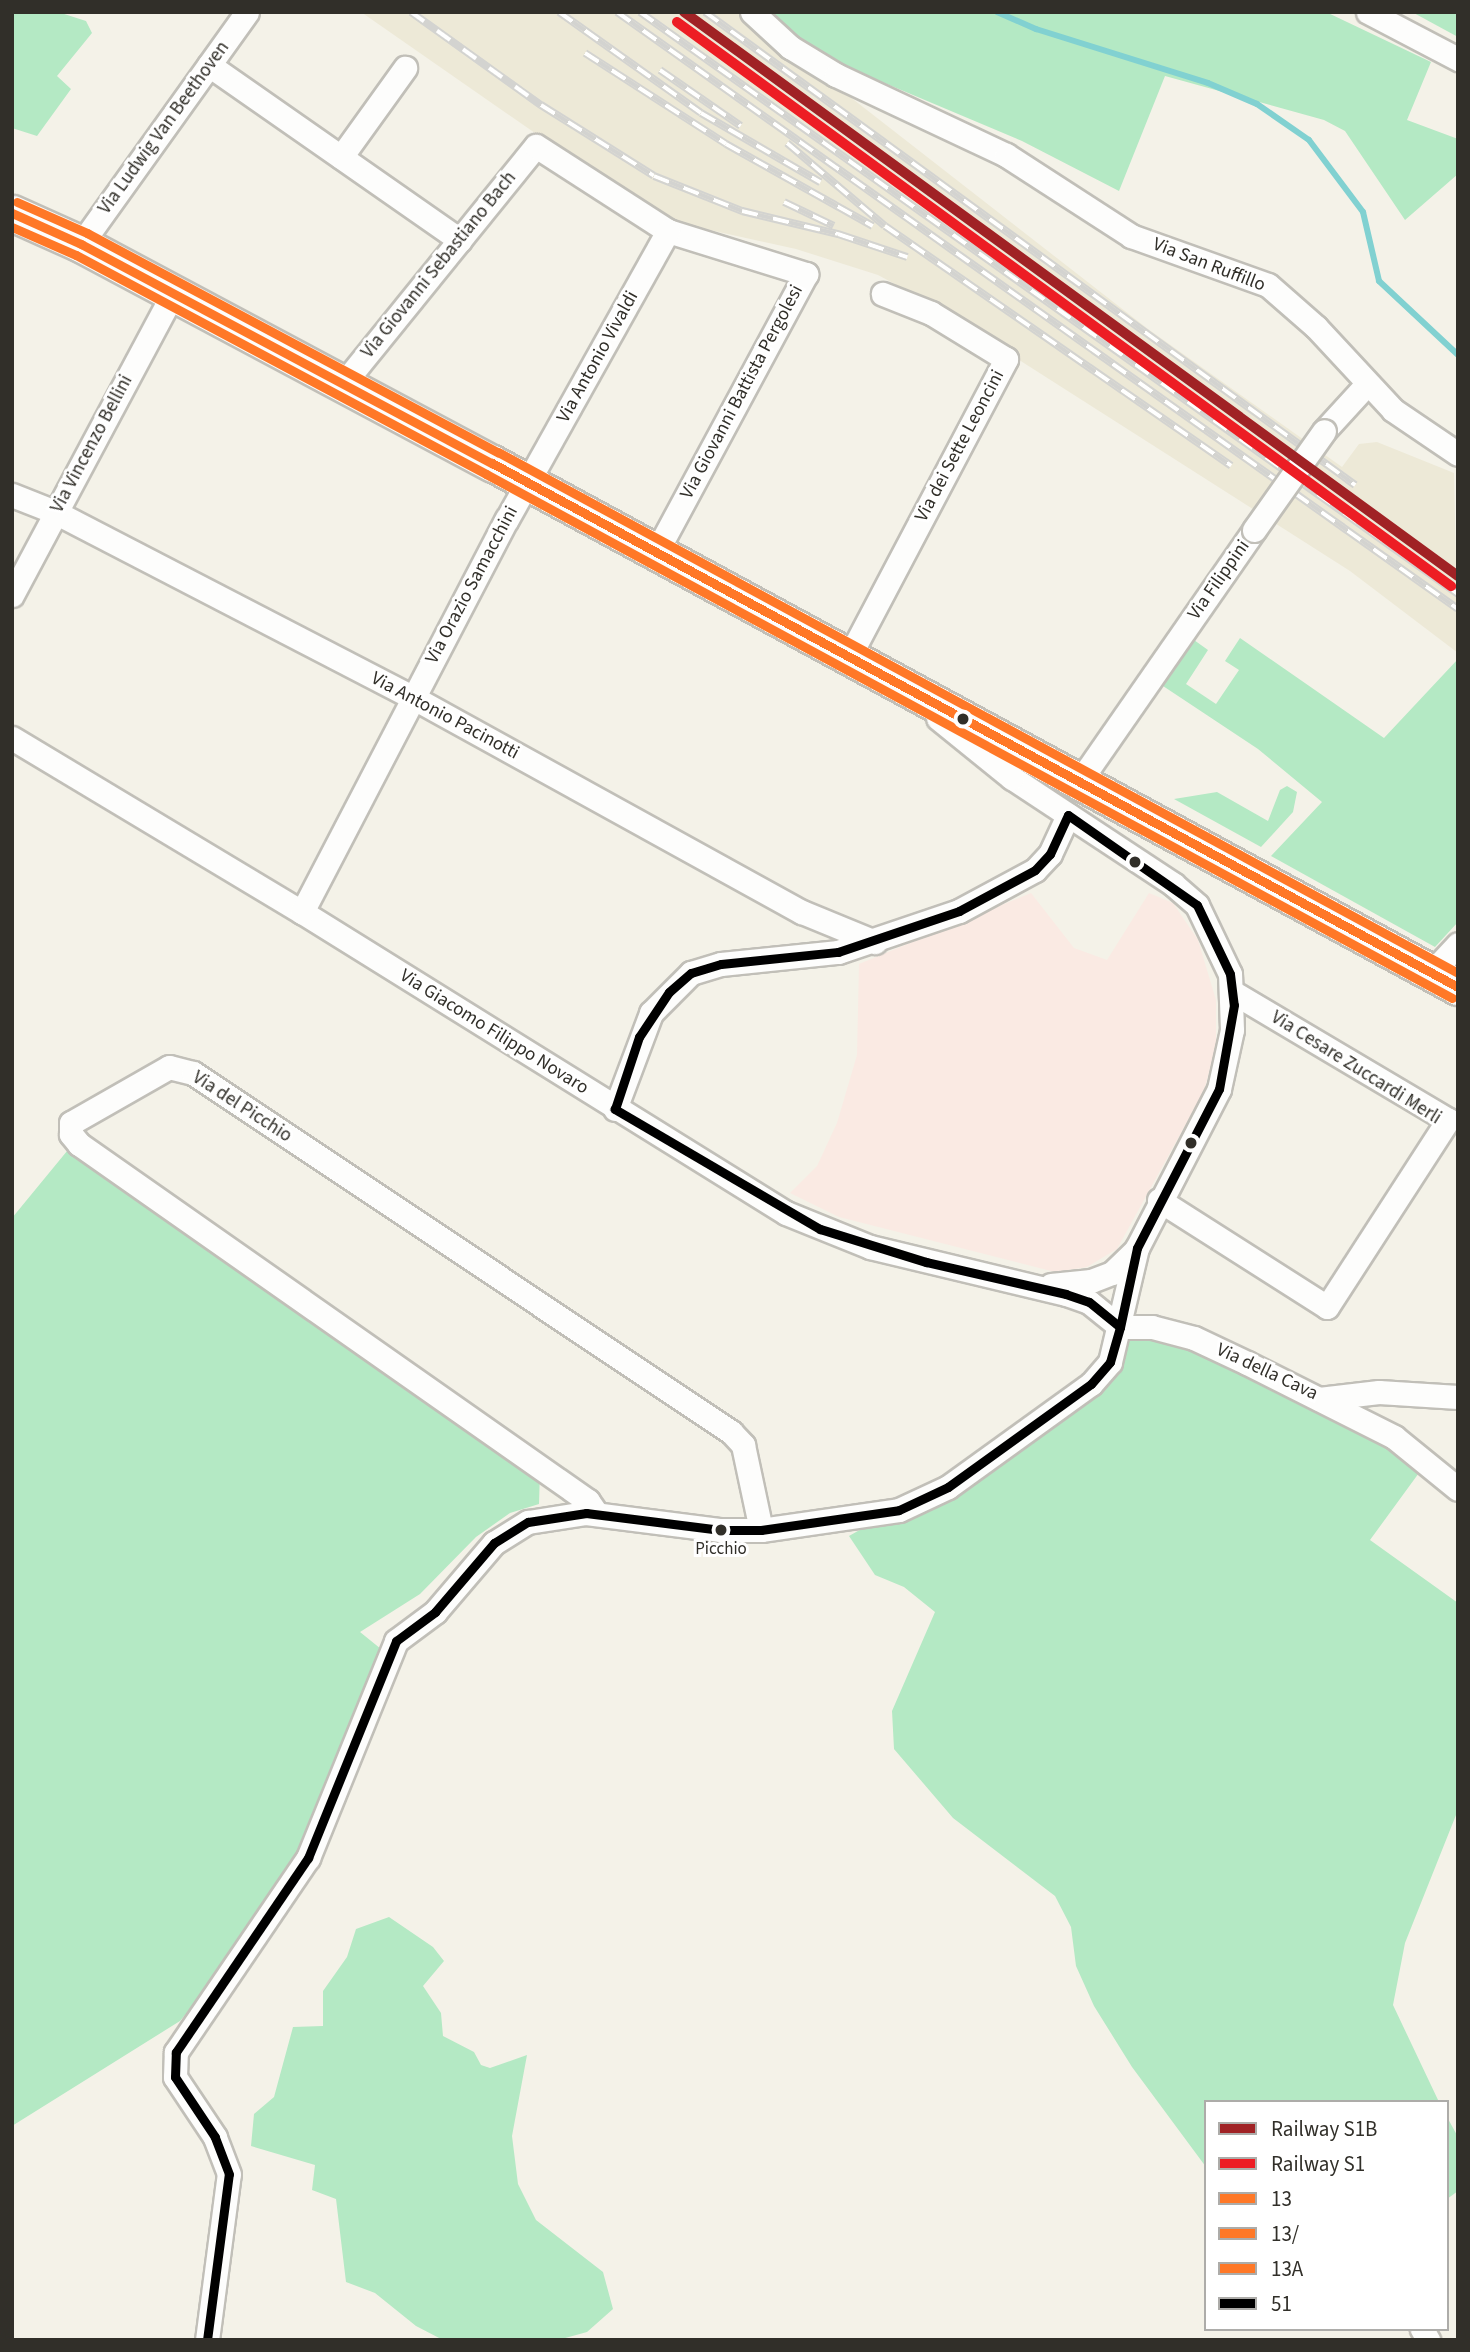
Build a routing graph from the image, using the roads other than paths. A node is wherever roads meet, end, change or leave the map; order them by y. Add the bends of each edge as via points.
1 (247, 12) edge
2 (752, 12) edge
3 (1368, 12) edge
4 (1458, 59) edge
5 (209, 65) junction
6 (405, 68) dead end
7 (536, 146) joint
8 (341, 157) junction
9 (12, 213) edge
10 (668, 231) junction
11 (460, 240) junction
12 (80, 244) junction
13 (173, 293) junction
14 (883, 294) dead end
15 (342, 384) junction
16 (1367, 384) junction
17 (1458, 454) edge
18 (528, 483) junction
19 (12, 495) edge
20 (55, 512) junction
21 (655, 554) junction
22 (12, 595) edge
23 (849, 657) junction
24 (412, 697) junction
25 (12, 738) edge
26 (1015, 764) junction
27 (1079, 782) junction
28 (1068, 816) junction
29 (302, 912) junction
30 (875, 942) junction
31 (1458, 944) edge
32 (1445, 980) edge
33 (1232, 992) junction
34 (615, 1109) junction
35 (1159, 1200) junction
36 (1137, 1248) junction
37 (1037, 1285) junction
38 (1120, 1327) junction
39 (1458, 1397) edge
40 (1320, 1399) junction
41 (1458, 1489) edge
42 (597, 1514) junction
43 (761, 1530) junction
44 (206, 2340) edge

1 - 5 street, Via Ludwig Van Beethoven
2 - 16 street, Via San Ruffillo via 790,47 836,75 1006,155 1131,236 1268,285 1317,327
3 - 4 street
5 - 8 street
5 - 12 street, Via Ludwig Van Beethoven
6 - 8 street
7 - 10 street, Via Giovanni Battista Pergolesi
7 - 11 street, Via Giovanni Sebastiano Bach
8 - 11 street
9 - 12 main road
10 - 18 street, Via Antonio Vivaldi
10 - 21 street, Via Giovanni Battista Pergolesi via 806,274
11 - 15 street, Via Giovanni Sebastiano Bach
12 - 13 main road
13 - 15 main road
13 - 20 street, Via Vincenzo Bellini
14 - 23 street, Via dei Sette Leoncini via 931,313 1006,359
15 - 18 main road
16 - 17 street, Via San Ruffillo via 1393,410
16 - 27 street, Via Filippini, bridge via 1324,431
18 - 21 main road
18 - 24 street, Via Orazio Samacchini
19 - 20 street, Via Antonio Pacinotti
20 - 22 street, Via Vincenzo Bellini
20 - 24 street, Via Antonio Pacinotti
21 - 23 main road
23 - 26 main road via 894,681
24 - 29 street, Via Orazio Samacchini
24 - 30 street, Via Antonio Pacinotti via 802,912
25 - 29 street, Via Giacomo Filippo Novaro
26 - 27 main road
26 - 28 street
27 - 32 main road
28 - 30 street via 1050,854 1035,870 959,911
28 - 33 street via 1173,884 1197,905 1217,943
29 - 34 street, Via Giacomo Filippo Novaro
30 - 34 street via 838,952 721,964 691,974 651,1013
31 - 32 street
33 - 35 street via 1232,1030 1219,1089
33 - 35 street, Via Cesare Zuccardi Merli via 1448,1120 1327,1307
34 - 37 street, Via Giacomo Filippo Novaro via 820,1229 926,1262
35 - 36 street
36 - 37 street, Via Giacomo Filippo Novaro via 1118,1269 1091,1281
36 - 38 street
37 - 38 street, Via Giacomo Filippo Novaro via 1089,1302
38 - 40 street, Via della Cava via 1152,1327 1194,1338
38 - 43 street via 1110,1362 1091,1384 923,1501 852,1520
39 - 40 street, Via della Cava via 1379,1392
40 - 41 street via 1394,1437
42 - 43 street via 721,1530
42 - 43 street, Via del Picchio via 588,1501 79,1144 71,1134 71,1123 169,1067 193,1073 731,1432 743,1444
42 - 44 street via 553,1515 509,1530 435,1612 396,1641 308,1858 181,2041 175,2077 219,2145 229,2174

